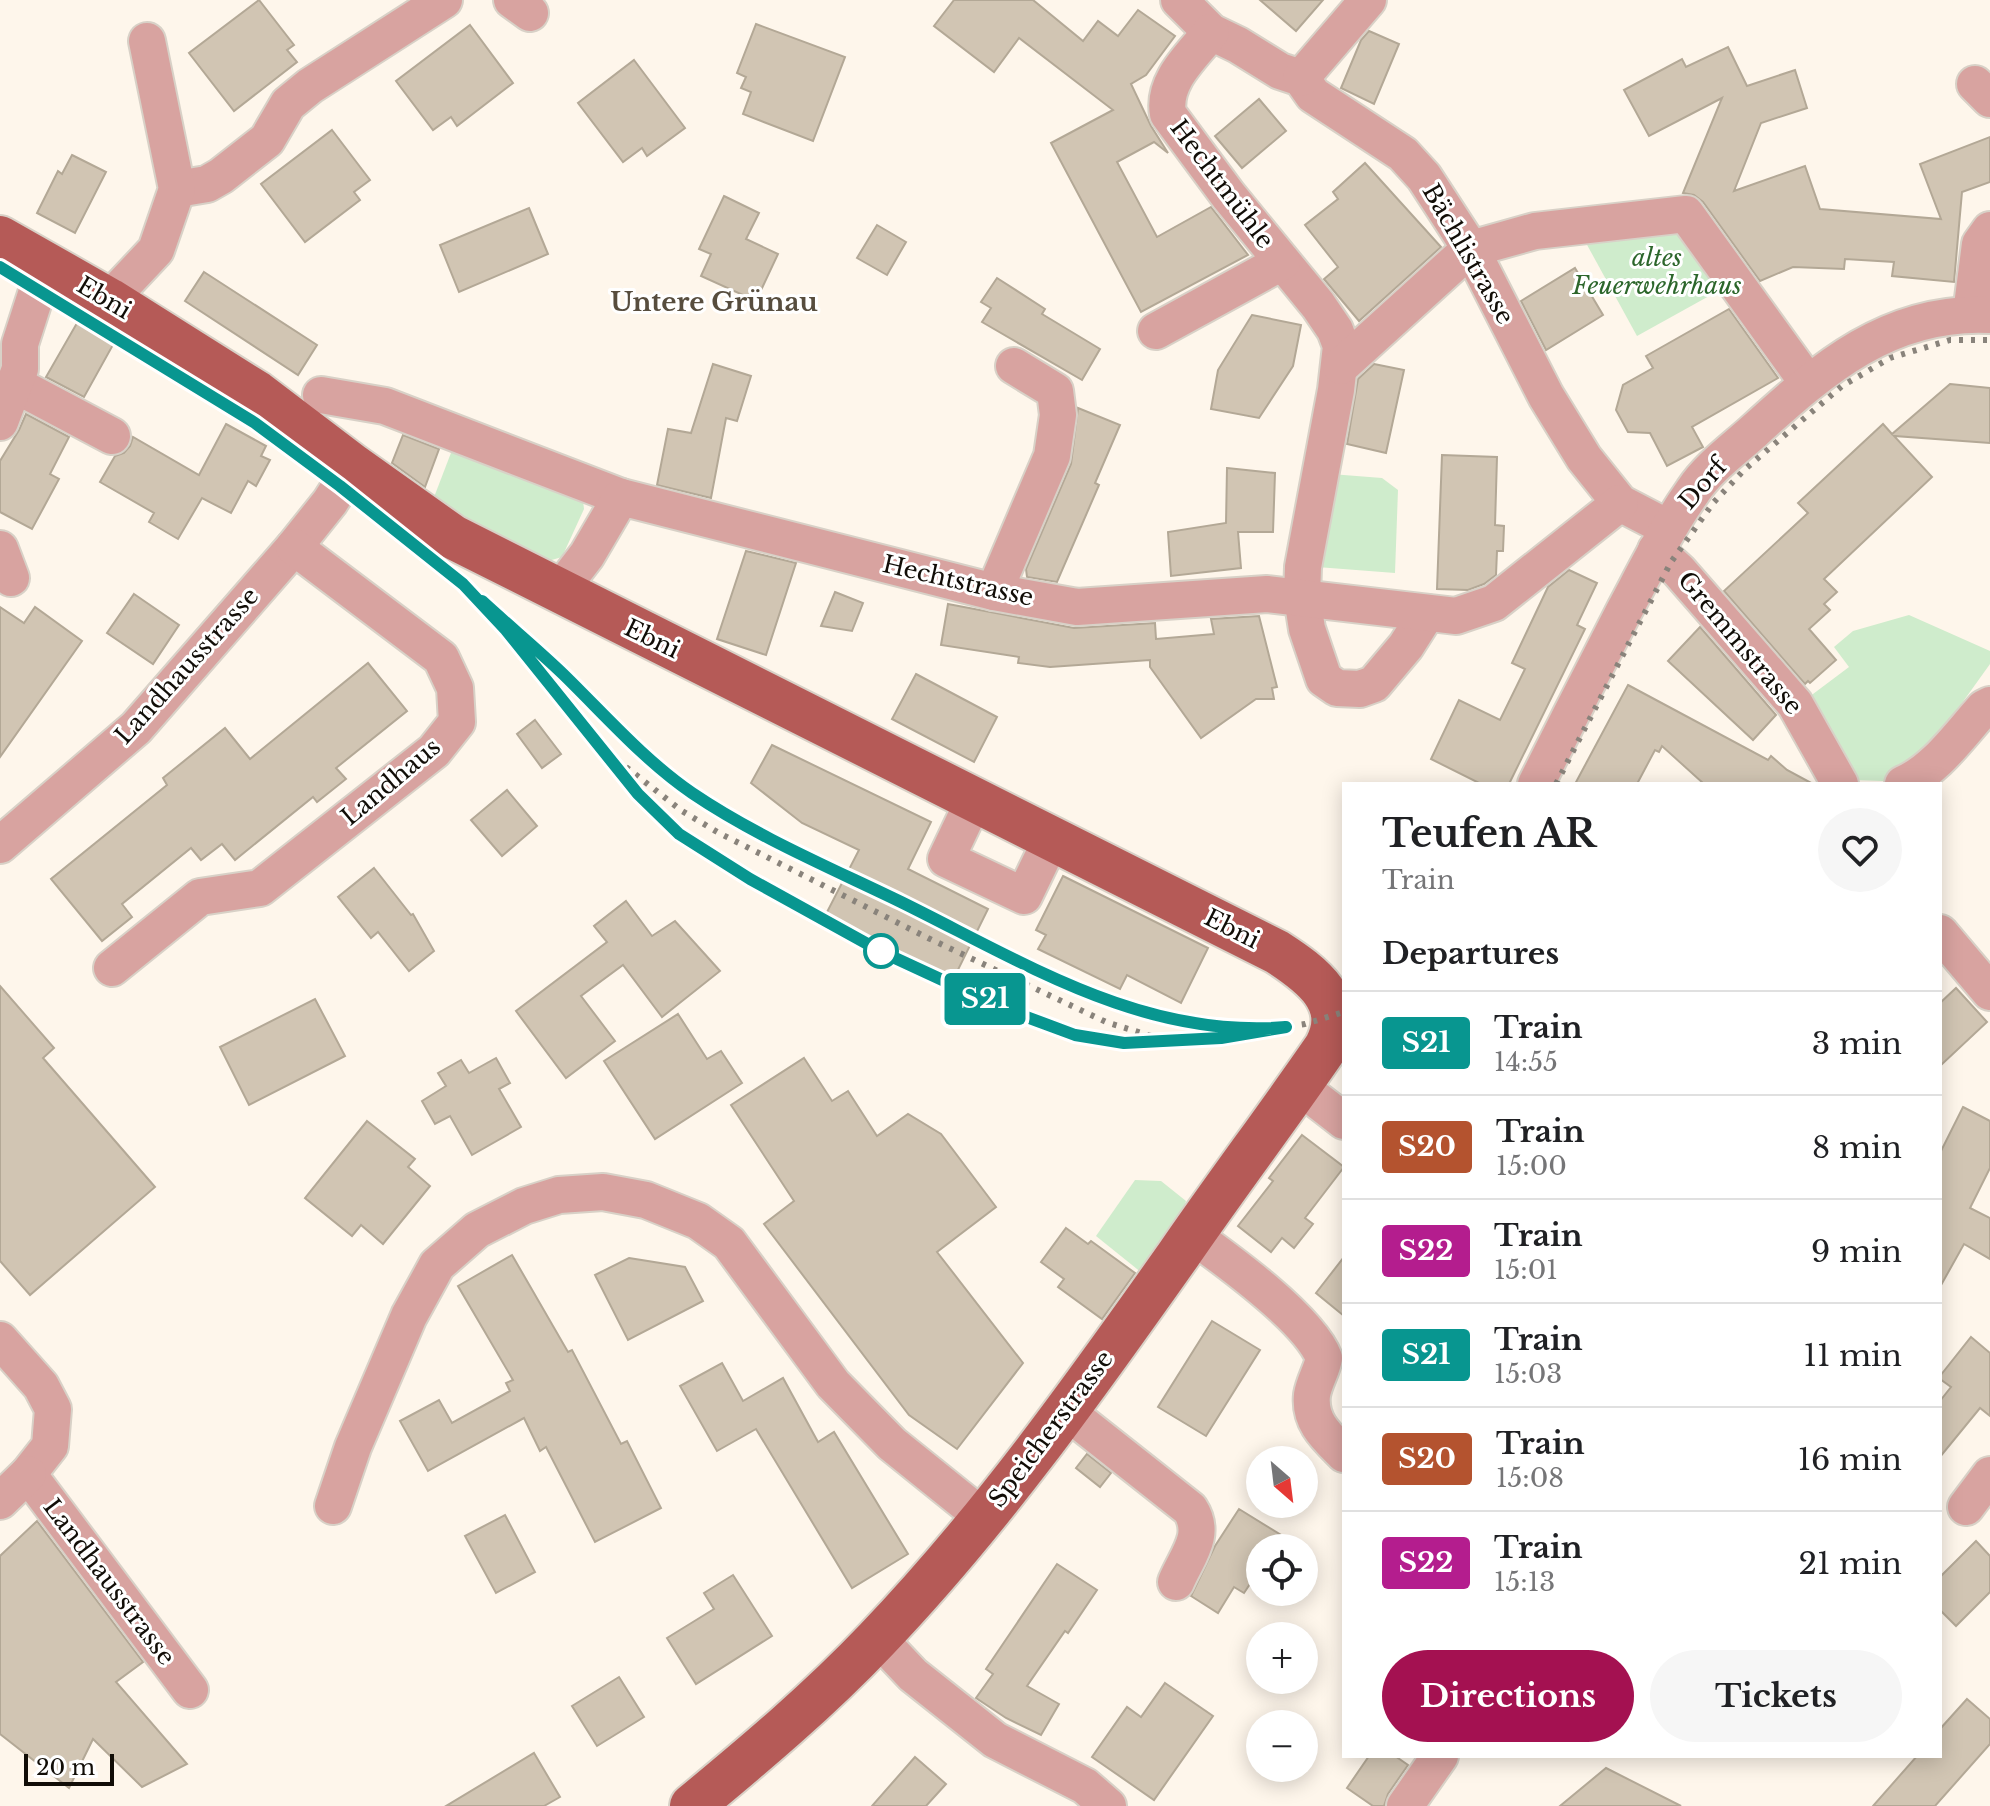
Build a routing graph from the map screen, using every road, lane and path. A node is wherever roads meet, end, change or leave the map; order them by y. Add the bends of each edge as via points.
1 (444, 0) edge
2 (1179, 0) edge
3 (1368, 0) edge
4 (1211, 32) junction
5 (147, 41) dead end
6 (1301, 78) junction
7 (177, 189) junction
8 (1990, 230) edge
9 (0, 238) edge
10 (1472, 251) junction
11 (1282, 262) junction
12 (49, 265) junction
13 (109, 300) junction
14 (1981, 314) edge
15 (1156, 331) dead end
16 (1014, 366) dead end
17 (1341, 366) junction
18 (1808, 383) junction
19 (14, 384) junction
20 (321, 395) dead end
21 (0, 422) edge
22 (112, 436) dead end
23 (353, 466) junction
24 (621, 497) junction
25 (1620, 503) junction
26 (1662, 539) junction
27 (294, 547) junction
28 (560, 590) junction
29 (994, 592) junction
30 (1302, 597) junction
31 (1427, 613) junction
32 (1990, 705) edge
33 (1537, 782) edge
34 (1839, 782) edge
35 (1908, 782) edge
36 (975, 798) junction
37 (1052, 838) junction
38 (0, 845) edge
39 (1942, 935) edge
40 (112, 968) dead end
41 (1990, 992) edge
42 (1336, 994) edge
43 (1299, 1086) junction
44 (1342, 1119) edge
45 (1192, 1235) junction
46 (0, 1340) edge
47 (1066, 1411) junction
48 (1342, 1452) edge
49 (28, 1474) junction
50 (1990, 1475) edge
51 (0, 1501) edge
52 (333, 1506) dead end
53 (1966, 1507) dead end
54 (984, 1518) junction
55 (1176, 1582) dead end
56 (878, 1638) junction
57 (190, 1690) dead end
58 (1439, 1758) edge
59 (692, 1806) edge
60 (1108, 1806) edge
61 (1405, 1806) edge

1 - 7 street via 310,86 288,104 267,140 221,176
2 - 4 street, Bächlistrasse
3 - 6 street
4 - 6 street, Bächlistrasse
4 - 11 street, Hechtmühle via 1171,84 1168,114
5 - 7 street
6 - 10 street, Bächlistrasse via 1313,95 1403,154
7 - 13 street via 156,250
8 - 14 street via 1980,244
9 - 12 main road, Ebni
10 - 17 street
10 - 18 street via 1535,231 1686,214
10 - 25 street, Bächlistrasse via 1558,415
11 - 15 street
11 - 17 street, Hechtmühle via 1335,330
12 - 13 main road, Ebni
12 - 19 street via 20,344
13 - 23 main road, Ebni via 257,393
14 - 18 street, Dorf via 1898,329 1847,354
16 - 29 street via 1055,391 1058,415 1052,456
17 - 30 street via 1303,567
18 - 26 street, Dorf via 1695,487
19 - 21 street
19 - 22 street
20 - 24 street, Hechtstrasse via 385,406
23 - 27 street, Landhausstrasse
23 - 28 main road, Ebni via 453,537
24 - 28 street
24 - 29 street, Hechtstrasse
25 - 26 street, Bächlistrasse
25 - 31 street, Hechtstrasse via 1494,603 1456,616
26 - 33 street, Dorf
26 - 34 street, Gremmstrasse via 1671,562 1795,704
27 - 38 street, Landhausstrasse via 136,728
27 - 40 street, Landhaus via 441,658 455,688 457,722 434,751 260,888 200,897
28 - 36 main road, Ebni
29 - 30 street, Hechtstrasse via 1077,607 1267,594
30 - 31 street, Hechtstrasse
30 - 31 street via 1319,671 1337,688 1374,684
32 - 35 street via 1929,768
36 - 37 main road, Ebni
36 - 37 street via 946,859 1024,896
37 - 42 main road, Ebni via 1277,952
39 - 41 street
42 - 43 main road, Speicherstrasse via 1333,1034
43 - 44 street
43 - 45 main road, Speicherstrasse
45 - 47 main road, Speicherstrasse
45 - 48 street via 1234,1265 1320,1347 1324,1358 1312,1393 1313,1415
46 - 49 street, Landhausstrasse via 41,1386 53,1409 50,1446
47 - 54 main road, Speicherstrasse
47 - 55 street via 1190,1509 1198,1521 1198,1533
49 - 51 street, Landhausstrasse
49 - 57 street, Landhausstrasse
50 - 53 street
52 - 54 street via 409,1316 437,1265 477,1230 524,1206 559,1195 603,1192 646,1200 698,1221 729,1243 833,1384 892,1444
54 - 56 main road, Speicherstrasse
56 - 59 main road, Speicherstrasse via 791,1724
56 - 60 street via 913,1675 995,1740 1085,1786
58 - 61 street

